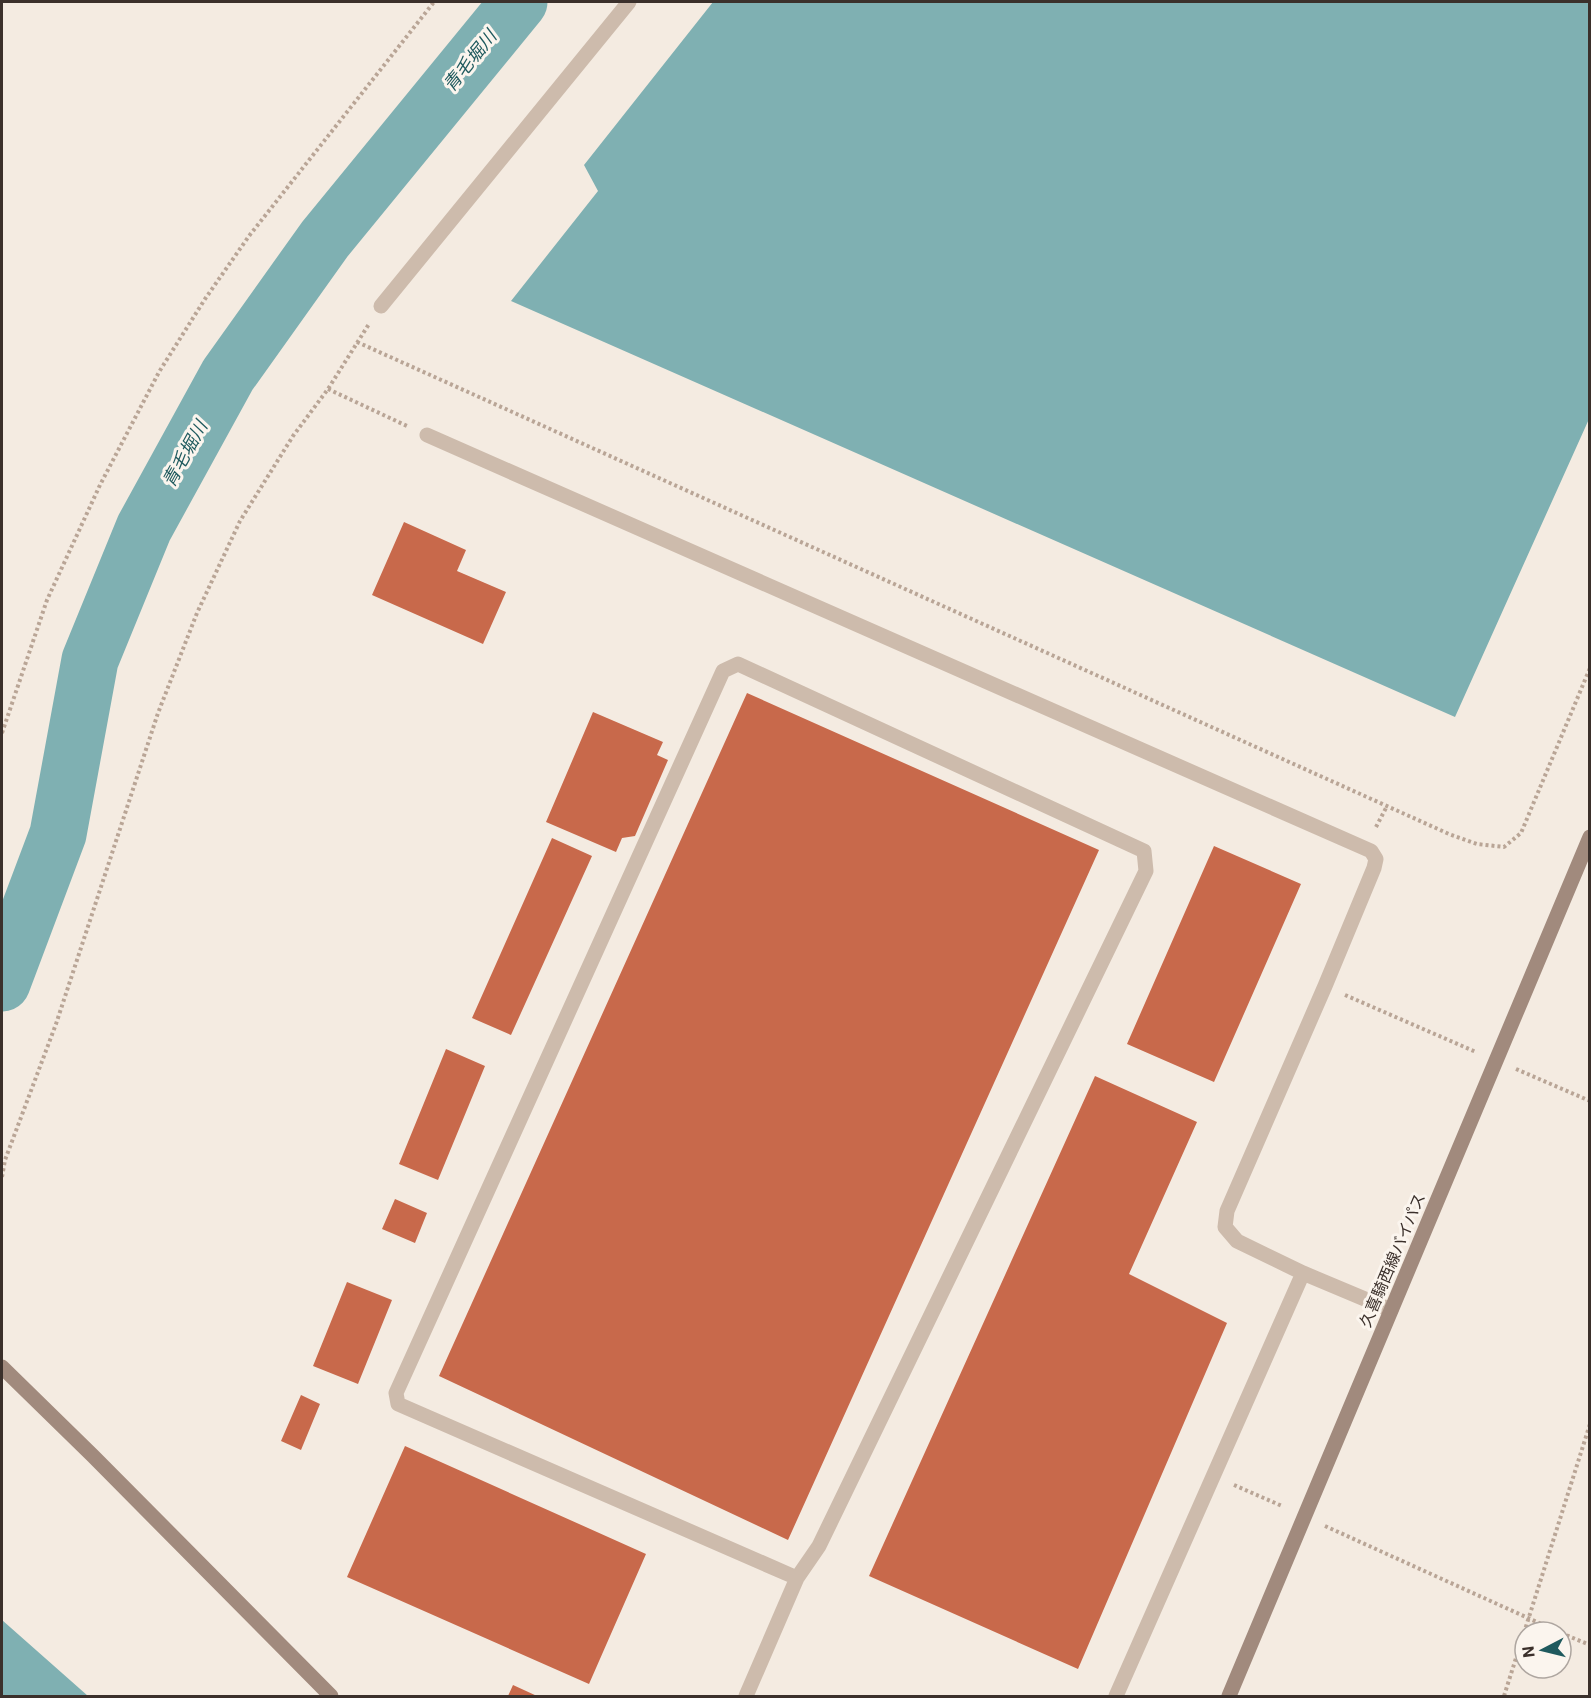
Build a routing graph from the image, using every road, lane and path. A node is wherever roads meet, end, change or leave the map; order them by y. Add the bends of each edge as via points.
1 (434, 2) edge
2 (628, 2) edge
3 (381, 306) joint
4 (357, 342) junction
5 (328, 389) junction
6 (427, 435) joint
7 (1590, 668) edge
8 (2, 733) edge
9 (1590, 837) edge
10 (1325, 986) junction
11 (1496, 1060) junction
12 (1590, 1101) edge
13 (2, 1177) edge
14 (1303, 1273) junction
15 (1391, 1310) junction
16 (2, 1367) edge
17 (1590, 1424) edge
18 (1213, 1475) junction
19 (1305, 1516) junction
20 (797, 1578) junction
21 (1529, 1619) junction
22 (1573, 1638) edge
23 (1590, 1645) edge
24 (331, 1696) edge
25 (746, 1696) edge
26 (1116, 1696) edge
27 (1229, 1696) edge
28 (1504, 1696) edge

1 - 8 path via 249,236 159,372 100,485 47,600
2 - 3 lane
3 - 4 path
4 - 5 path
4 - 7 path via 1477,844 1504,847 1521,833
5 - 6 path
5 - 13 path via 293,436 240,521 197,613 158,713
6 - 10 lane via 1371,851 1376,859 1374,868
9 - 11 main road, 久喜騎西線バイパス
10 - 11 path
10 - 14 lane via 1227,1211 1225,1227 1237,1241
11 - 12 path
11 - 15 main road, 久喜騎西線バイパス
14 - 15 lane
14 - 18 lane
15 - 19 main road, 久喜騎西線バイパス
16 - 24 main road
17 - 21 path
18 - 19 path
18 - 26 lane
19 - 21 path
19 - 27 main road, 久喜騎西線バイパス
20 - 20 lane via 398,1404 396,1393 723,670 738,664 1144,851 1146,871 819,1546
20 - 25 lane
21 - 28 path
22 - 23 path

